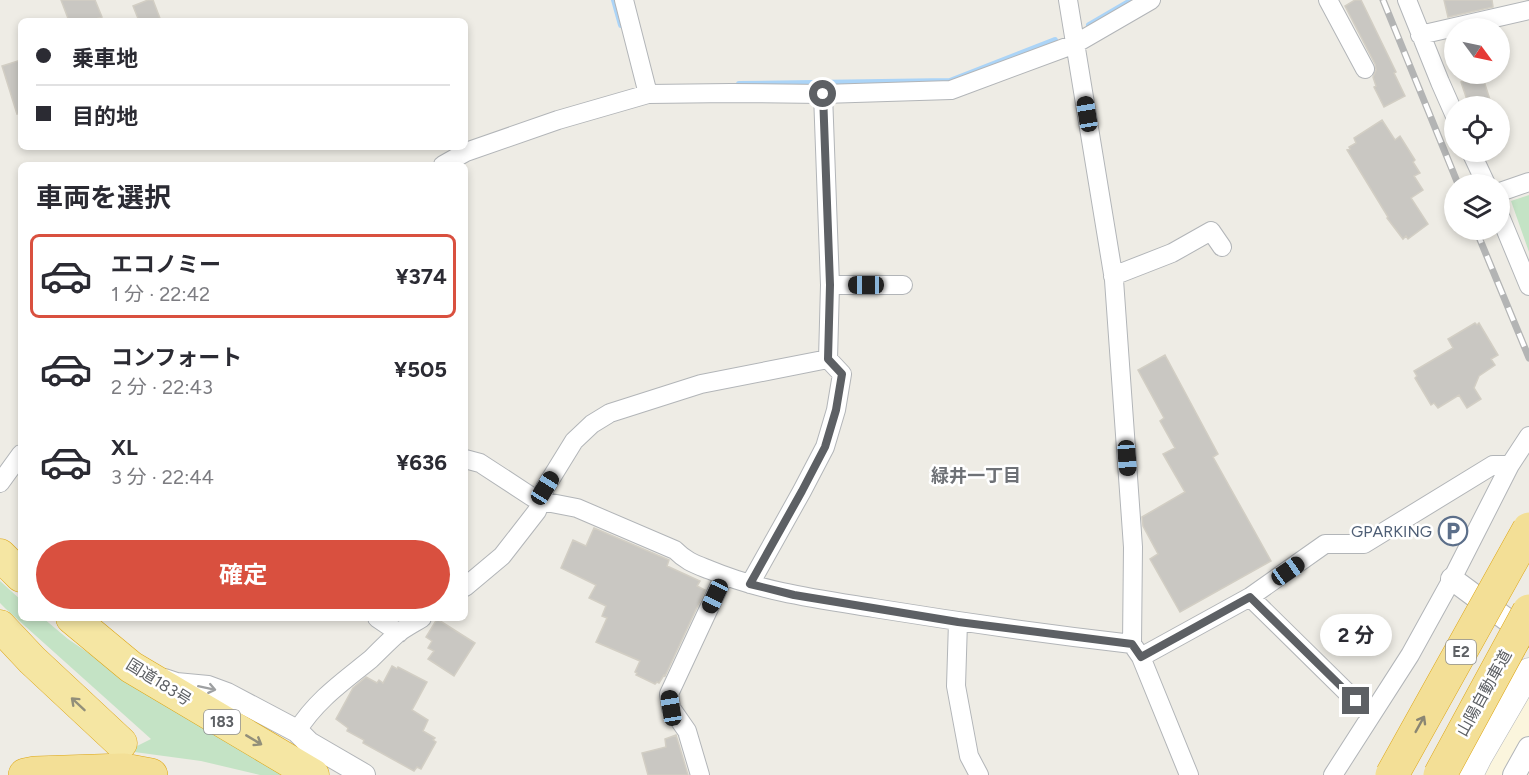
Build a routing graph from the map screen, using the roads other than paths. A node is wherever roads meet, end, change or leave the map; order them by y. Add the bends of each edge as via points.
1 (624, 0) edge
2 (1068, 0) edge
3 (1151, 0) edge
4 (1329, 0) edge
5 (1407, 0) edge
6 (1529, 10) edge
7 (1420, 34) junction
8 (1076, 44) junction
9 (1365, 69) dead end
10 (648, 94) junction
11 (823, 94) junction
12 (1446, 96) edge
13 (448, 162) edge
14 (1529, 182) edge
15 (1510, 189) edge
16 (1510, 240) edge
17 (1222, 247) dead end
18 (1113, 276) junction
19 (830, 285) junction
20 (903, 285) dead end
21 (1529, 286) edge
22 (828, 359) junction
23 (1529, 436) edge
24 (18, 458) edge
25 (468, 460) edge
26 (1510, 465) junction
27 (0, 483) edge
28 (541, 501) junction
29 (1529, 529) edge
30 (0, 555) edge
31 (18, 573) edge
32 (724, 576) junction
33 (1452, 579) junction
34 (468, 584) edge
35 (750, 584) junction
36 (1250, 597) junction
37 (76, 621) edge
38 (381, 621) edge
39 (417, 621) edge
40 (958, 622) junction
41 (0, 626) edge
42 (1527, 626) edge
43 (399, 633) junction
44 (1136, 650) junction
45 (131, 667) junction
46 (1529, 671) edge
47 (1371, 716) junction
48 (297, 731) junction
49 (121, 743) dead end
50 (1529, 748) edge
51 (30, 774) edge
52 (151, 775) edge
53 (313, 775) edge
54 (364, 775) edge
55 (700, 775) edge
56 (979, 775) edge
57 (1190, 775) edge
58 (1333, 775) edge
59 (1392, 775) edge
60 (1440, 775) edge
61 (1470, 775) edge
62 (1514, 775) edge

1 - 10 street
2 - 8 street
3 - 8 street
4 - 9 street
5 - 7 street
6 - 7 street
7 - 12 street
8 - 11 street via 951,90
8 - 18 street
10 - 11 street
10 - 13 street via 558,120 476,148
11 - 19 street
14 - 15 street
16 - 21 street
17 - 18 street via 1210,231 1172,254
18 - 44 street via 1133,547
19 - 20 street
19 - 22 street
22 - 28 street via 701,384 610,413 574,441
22 - 35 street via 842,374 825,447
23 - 26 street
24 - 27 street
25 - 28 street via 480,463
26 - 33 street
26 - 36 street via 1493,465 1364,544 1325,544
28 - 32 street via 598,516
28 - 34 street via 502,556
59 -> 29 highway, E2, bridge
30 - 31 highway
32 - 35 street
32 - 55 street via 669,694 671,708 687,730
33 - 42 street
33 - 47 street
35 - 40 street
36 - 44 street
36 - 47 street
37 - 45 highway, 国道183号 / 183
38 - 43 street
39 - 43 street
40 - 44 street
40 - 56 street via 956,686 969,756
49 -> 41 highway
42 - 60 highway, 山陽自動車道 / E2, bridge
43 - 48 street via 318,704
44 - 57 street
45 -> 48 street via 176,684 207,687 227,694
45 -> 53 highway, 国道183号 / 183
46 - 61 main road
47 - 58 street
48 - 54 street via 309,743
50 - 62 street
51 - 52 highway via 124,770

